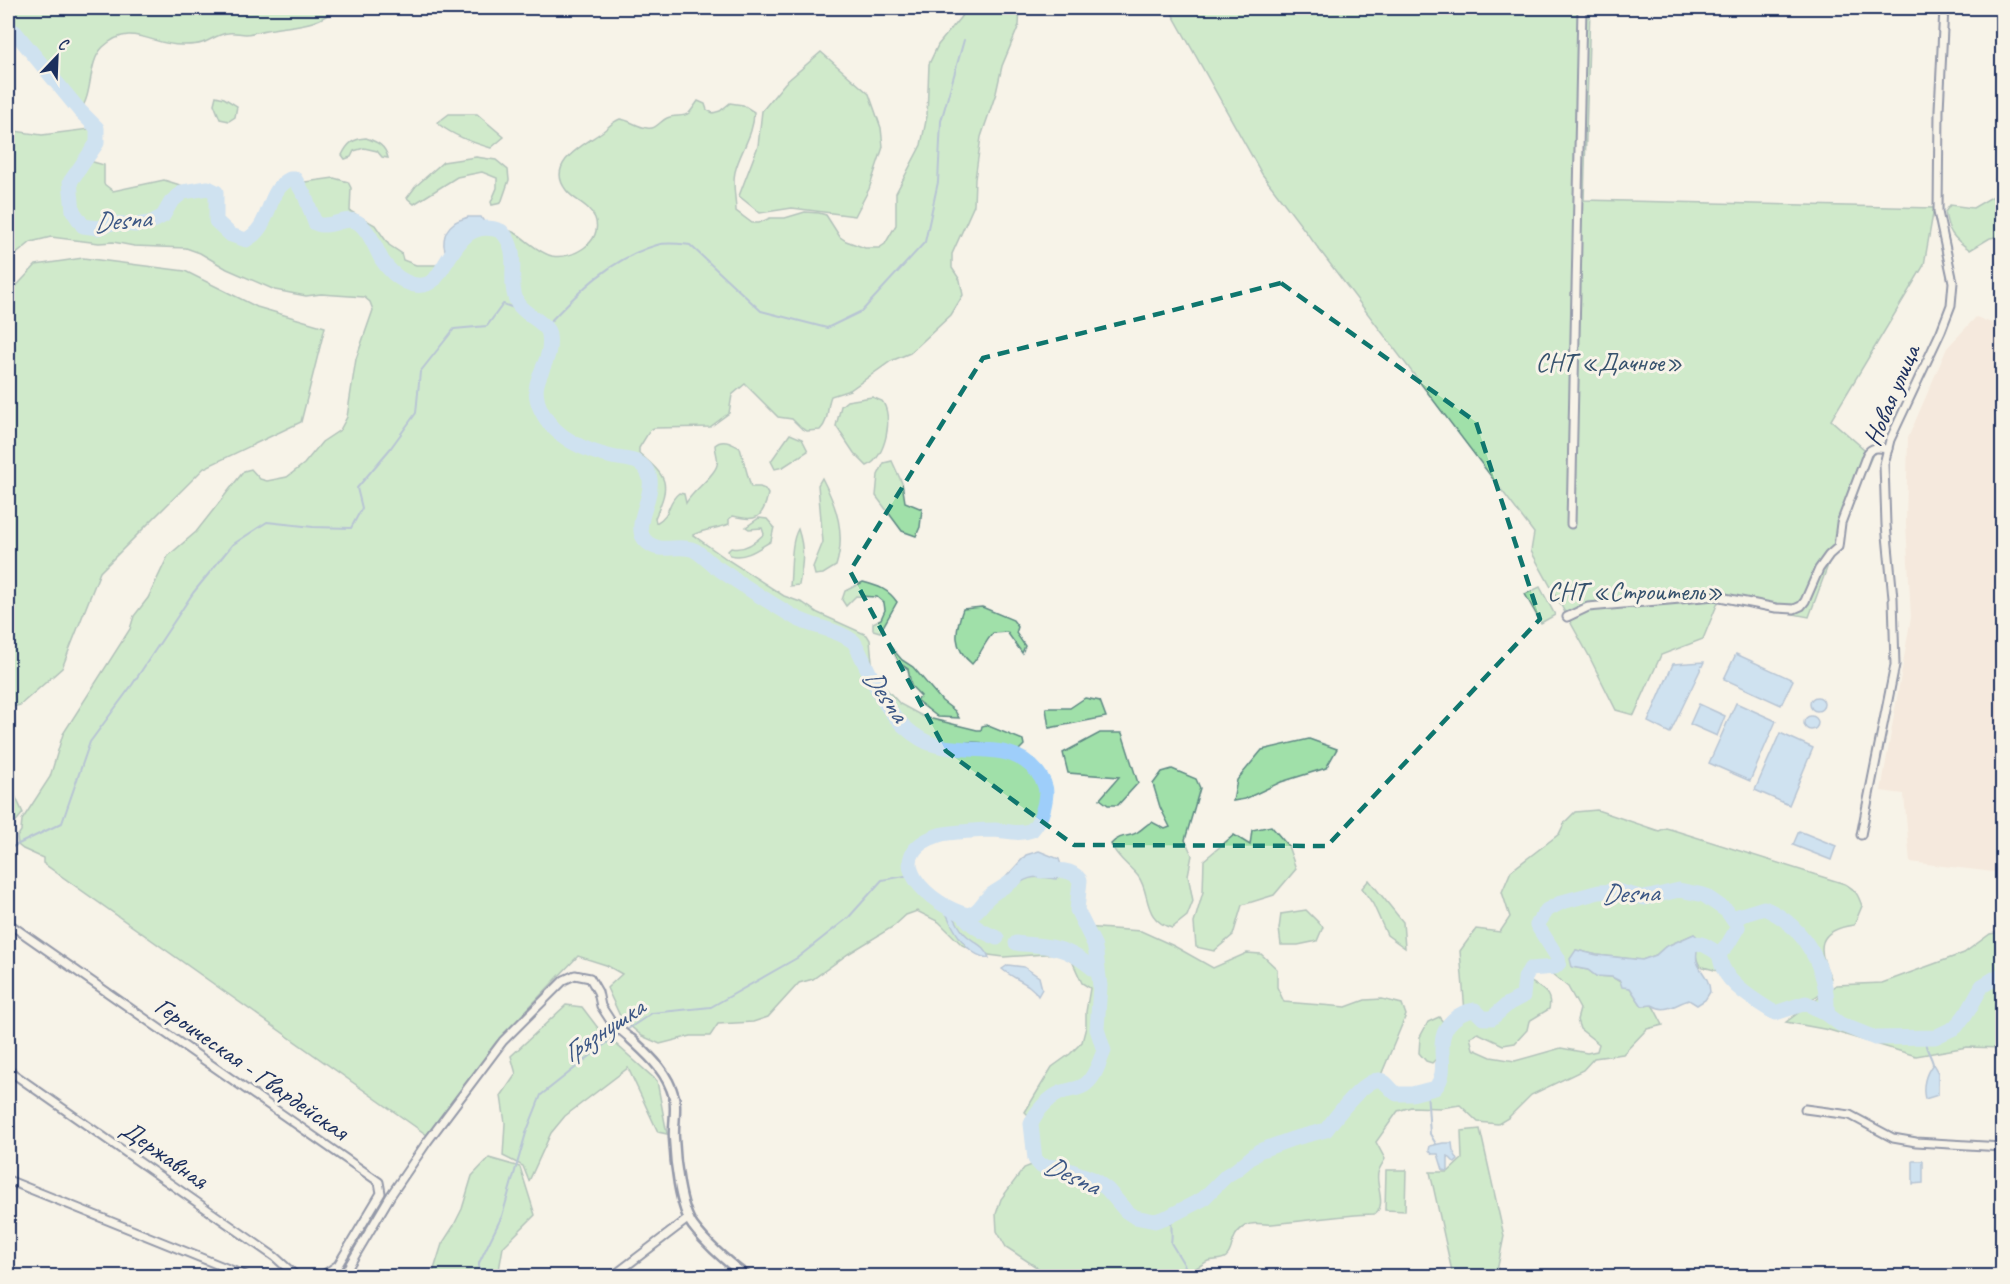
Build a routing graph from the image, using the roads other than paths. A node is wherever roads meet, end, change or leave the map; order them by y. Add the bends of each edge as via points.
1 (1582, 8) edge
2 (1944, 8) edge
3 (1888, 449) junction
4 (1572, 524) dead end
5 (1567, 616) dead end
6 (1861, 835) dead end
7 (8, 923) edge
8 (631, 1039) joint
9 (8, 1070) edge
10 (1805, 1109) dead end
11 (2002, 1147) edge
12 (8, 1180) edge
13 (689, 1218) junction
14 (246, 1276) edge
15 (296, 1276) edge
16 (322, 1276) edge
17 (343, 1276) edge
18 (613, 1276) edge
19 (746, 1276) edge

1 - 4 street
2 - 3 street, Новая улица via 1938,212 1953,282 1951,305
3 - 5 street, Новая улица via 1870,449 1867,454 1841,523 1838,547 1819,569 1801,606 1776,608 1715,596 1588,607
3 - 6 street, Новая улица via 1884,475 1895,665
7 - 16 street, Героическая - Гвардейская via 379,1182 381,1193 338,1265
8 - 13 street via 659,1065 674,1097 679,1184
8 - 17 street via 612,1023 590,978 574,975 564,980 503,1041 427,1142
9 - 15 street, Державная via 275,1257
10 - 11 street via 1850,1115 1893,1138
12 - 14 street
13 - 18 street
13 - 19 street via 719,1256

